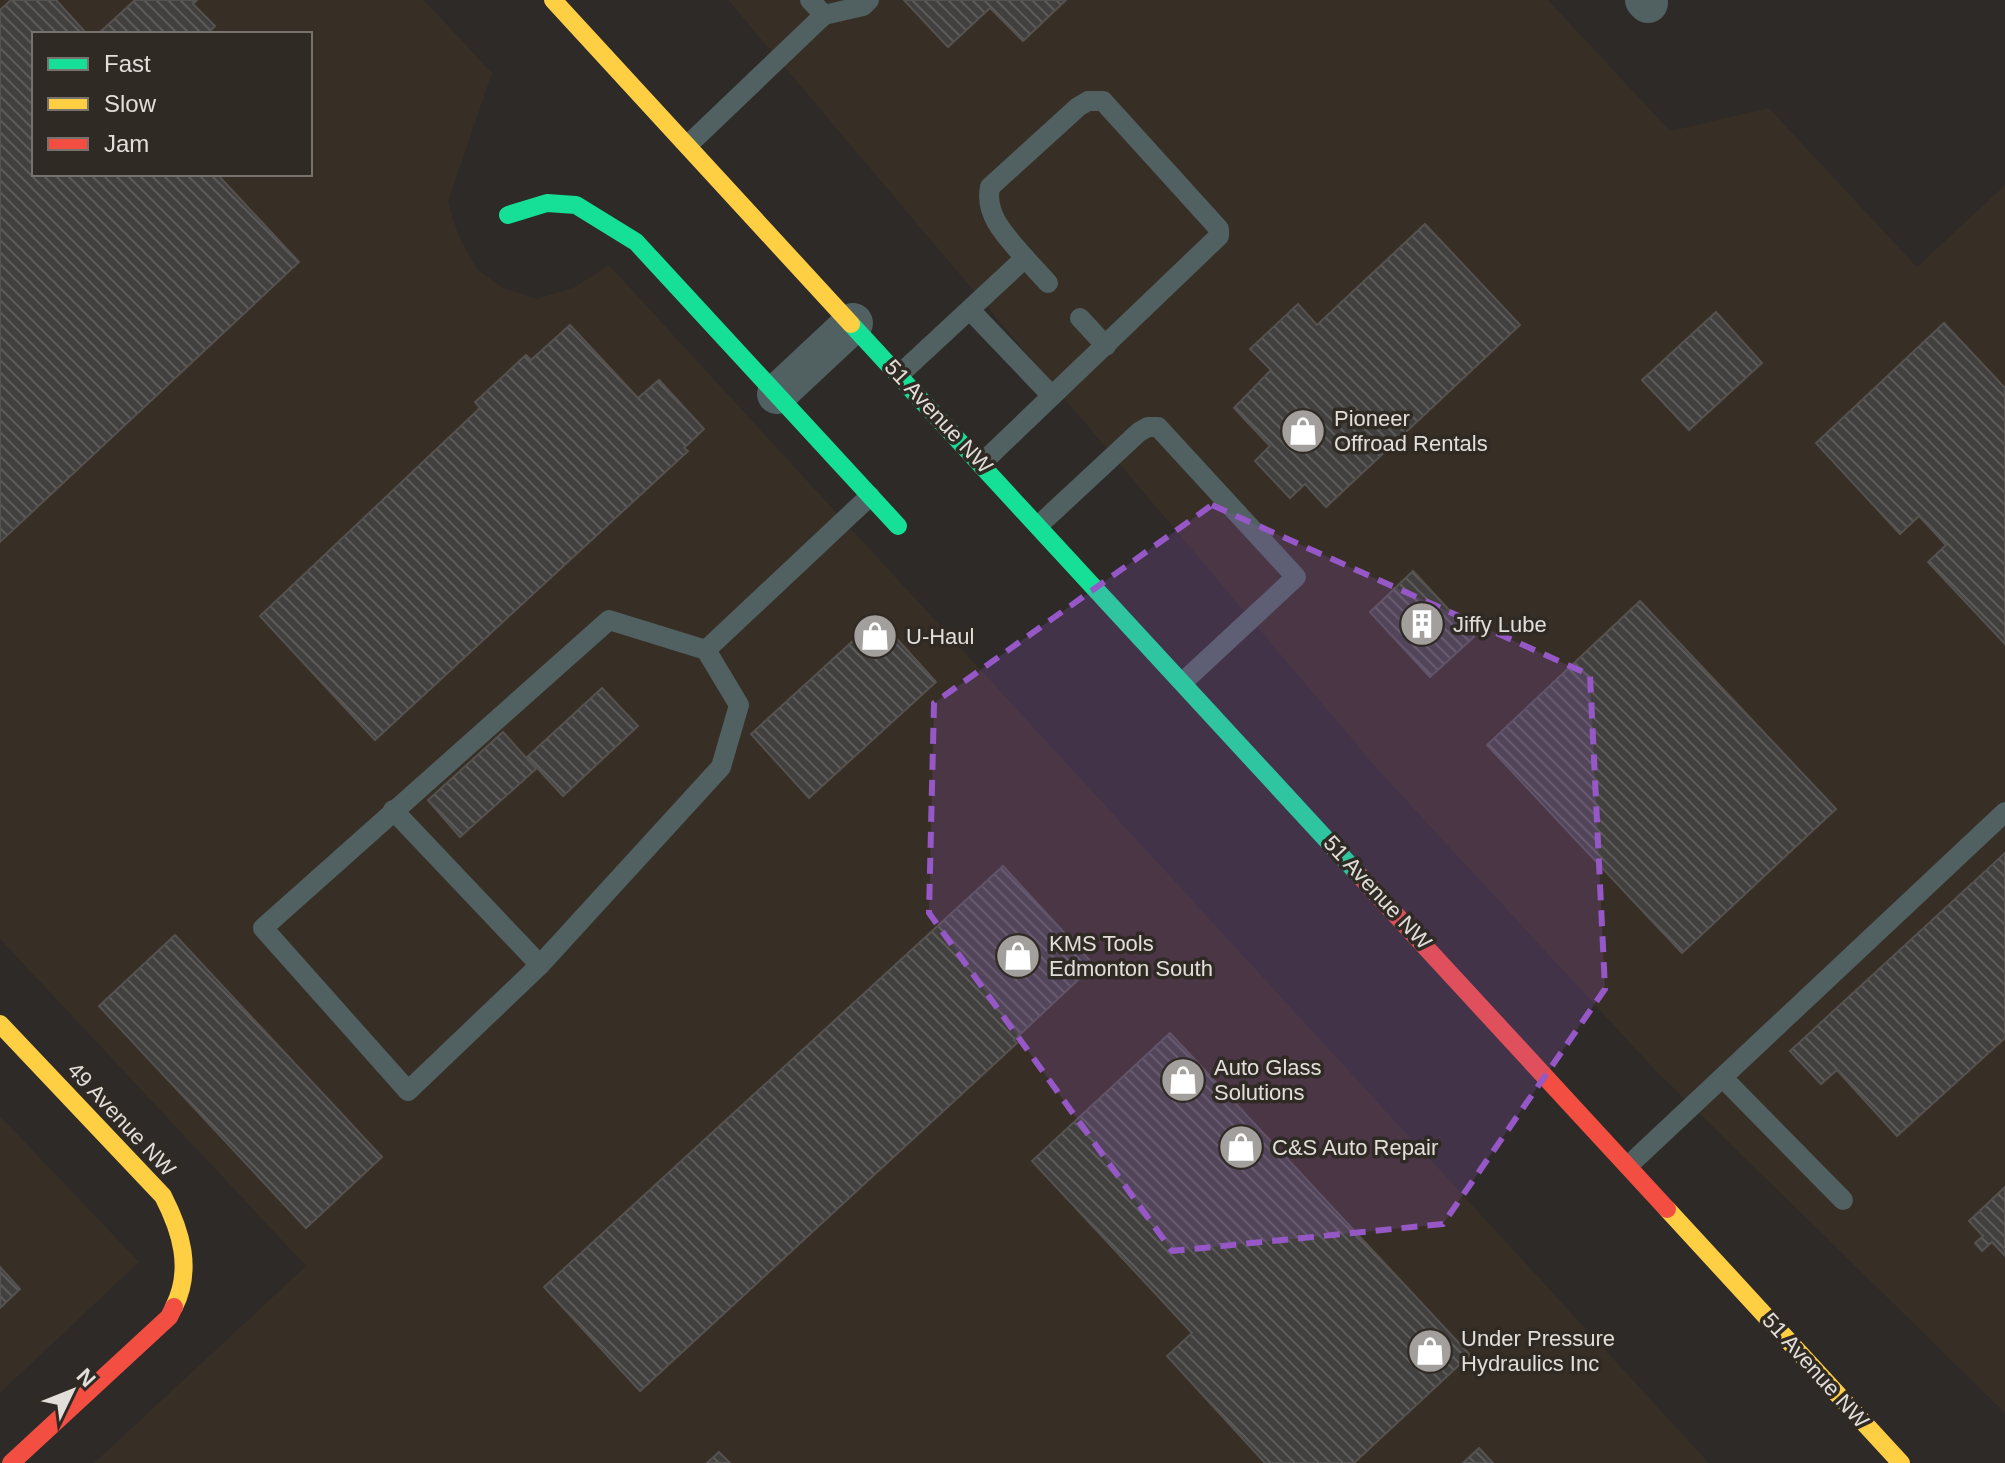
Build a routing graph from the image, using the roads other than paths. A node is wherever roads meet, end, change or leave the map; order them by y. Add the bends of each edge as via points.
1 (553, 0) edge
2 (869, 0) edge
3 (817, 8) edge
4 (688, 145) junction
5 (508, 215) dead end
6 (1025, 258) junction
7 (1048, 283) dead end
8 (970, 310) junction
9 (1080, 318) dead end
10 (853, 323) junction
11 (1106, 346) junction
12 (900, 374) junction
13 (777, 394) junction
14 (1052, 396) junction
15 (982, 463) junction
16 (870, 496) junction
17 (1039, 525) junction
18 (898, 526) dead end
19 (706, 650) junction
20 (1183, 682) junction
21 (393, 810) junction
22 (2005, 812) edge
23 (540, 965) junction
24 (0, 1024) edge
25 (1723, 1078) junction
26 (1629, 1165) junction
27 (1843, 1200) dead end
28 (11, 1463) edge
29 (1901, 1463) edge

1 - 4 main road, 51 Avenue NW
2 - 3 lane via 863,6
3 - 4 lane
4 - 10 main road, 51 Avenue NW
5 - 13 main road via 542,201 586,205 636,242
6 - 7 lane
6 - 8 lane
6 - 11 lane via 995,218 990,187 1078,107 1103,101 1219,229 1219,236
8 - 12 lane
8 - 14 lane
9 - 11 lane
10 - 12 main road, 51 Avenue NW
10 - 13 street
11 - 14 lane
12 - 15 main road, 51 Avenue NW
13 - 16 main road
14 - 15 lane
15 - 17 main road, 51 Avenue NW
16 - 18 main road
16 - 19 lane
17 - 20 main road, 51 Avenue NW
17 - 20 lane via 1148,427 1158,427 1201,473 1296,577
19 - 21 lane via 609,620
19 - 23 lane via 739,705 721,767
20 - 26 main road, 51 Avenue NW
21 - 23 lane
21 - 23 lane via 263,928 408,1091
22 - 25 lane
24 - 28 main road, 49 Avenue NW via 163,1196 176,1220 186,1260 184,1284 169,1317
25 - 26 lane
25 - 27 lane
26 - 29 main road, 51 Avenue NW

